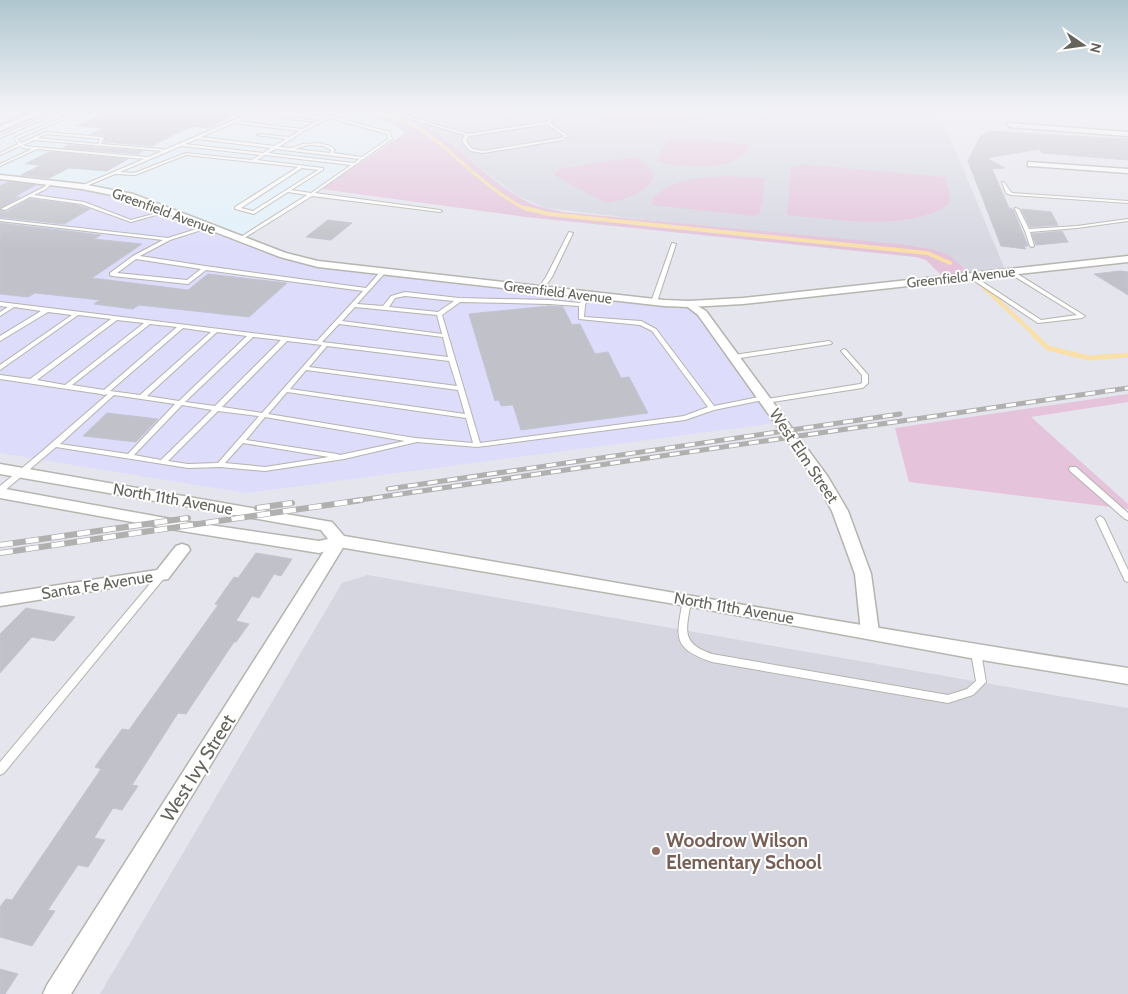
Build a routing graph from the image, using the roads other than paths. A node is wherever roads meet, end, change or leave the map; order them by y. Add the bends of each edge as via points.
1 (17, 157) edge
2 (140, 157) edge
3 (177, 157) edge
4 (218, 157) edge
5 (259, 157) edge
6 (294, 157) edge
7 (357, 157) edge
8 (147, 158) joint
9 (362, 158) joint
10 (253, 161) junction
11 (354, 164) junction
12 (1031, 164) dead end
13 (0, 165) edge
14 (301, 167) junction
15 (1128, 171) edge
16 (113, 172) junction
17 (0, 178) edge
18 (50, 182) junction
19 (1004, 183) dead end
20 (84, 186) junction
21 (287, 191) junction
22 (312, 194) junction
23 (30, 196) junction
24 (1128, 202) edge
25 (3, 209) dead end
26 (1016, 209) dead end
27 (168, 211) junction
28 (440, 211) dead end
29 (0, 220) edge
30 (1128, 220) edge
31 (209, 226) junction
32 (1027, 231) junction
33 (571, 233) dead end
34 (241, 239) junction
35 (168, 240) junction
36 (674, 244) dead end
37 (1032, 246) dead end
38 (135, 257) junction
39 (1128, 260) edge
40 (205, 268) junction
41 (383, 272) junction
42 (1011, 272) junction
43 (970, 276) junction
44 (366, 290) junction
45 (540, 290) junction
46 (587, 295) junction
47 (459, 300) junction
48 (654, 302) junction
49 (0, 304) edge
50 (689, 304) junction
51 (14, 305) junction
52 (354, 305) junction
53 (582, 306) junction
54 (385, 308) junction
55 (48, 310) junction
56 (78, 313) junction
57 (0, 314) edge
58 (439, 314) junction
59 (116, 318) junction
60 (149, 322) junction
61 (338, 322) junction
62 (182, 326) junction
63 (216, 330) junction
64 (251, 335) junction
65 (446, 336) junction
66 (0, 339) edge
67 (286, 339) junction
68 (318, 343) junction
69 (829, 343) dead end
70 (326, 344) junction
71 (844, 351) dead end
72 (734, 357) junction
73 (452, 360) junction
74 (0, 368) edge
75 (304, 368) junction
76 (0, 378) edge
77 (31, 382) junction
78 (66, 387) junction
79 (460, 388) junction
80 (285, 390) junction
81 (104, 392) junction
82 (112, 394) junction
83 (141, 398) junction
84 (765, 399) junction
85 (180, 403) junction
86 (216, 408) junction
87 (712, 408) junction
88 (263, 415) junction
89 (467, 416) junction
90 (417, 440) junction
91 (240, 441) junction
92 (54, 445) junction
93 (477, 445) junction
94 (129, 457) junction
95 (344, 458) junction
96 (163, 462) junction
97 (220, 465) junction
98 (0, 469) edge
99 (1073, 469) dead end
100 (21, 472) junction
101 (0, 492) edge
102 (1128, 517) edge
103 (1100, 518) dead end
104 (339, 541) junction
105 (182, 550) dead end
106 (162, 575) junction
107 (1128, 579) edge
108 (0, 600) edge
109 (687, 600) junction
110 (870, 632) junction
111 (976, 652) junction
112 (1128, 676) edge
113 (0, 770) edge
114 (56, 994) edge

1 - 13 lane
2 - 8 lane
3 - 16 lane via 134,174
4 - 10 lane
5 - 10 lane
6 - 11 lane
7 - 9 lane
8 - 16 lane
9 - 11 lane
10 - 14 lane
11 - 22 lane
12 - 15 street
14 - 21 lane via 322,169
14 - 21 lane via 238,208 254,213
16 - 20 lane
17 - 18 street, Greenfield Avenue
18 - 20 street, Greenfield Avenue
18 - 23 lane
19 - 24 lane via 1011,194
20 - 27 street, Greenfield Avenue via 130,196
21 - 22 lane
22 - 28 lane
22 - 34 lane
23 - 25 lane
23 - 27 lane via 76,201 131,221
26 - 32 lane
27 - 31 street, Greenfield Avenue
29 - 35 lane
30 - 32 lane
31 - 34 street, Greenfield Avenue
31 - 35 lane
32 - 37 lane
33 - 45 lane
34 - 41 street, Greenfield Avenue via 301,260
35 - 38 lane
36 - 48 lane
38 - 40 lane
38 - 40 lane via 112,274 188,282
39 - 42 street, Greenfield Avenue
40 - 44 lane
41 - 44 lane
41 - 45 street, Greenfield Avenue
42 - 43 street, Greenfield Avenue
42 - 43 lane via 1082,316 1040,322
43 - 50 street, Greenfield Avenue
44 - 52 lane
45 - 46 street, Greenfield Avenue
46 - 48 street, Greenfield Avenue
46 - 53 lane
47 - 53 lane
47 - 54 lane via 405,294 393,298
47 - 58 lane
48 - 50 street, Greenfield Avenue
49 - 51 lane
50 - 72 street, West Elm Street via 702,313
51 - 55 lane
51 - 57 lane
52 - 54 lane
52 - 61 lane
53 - 87 lane via 582,318 640,324 654,330
54 - 58 lane
55 - 56 lane
55 - 66 lane
56 - 59 lane
56 - 74 lane
58 - 65 lane
59 - 60 lane
59 - 77 lane
60 - 62 lane
60 - 78 lane
61 - 65 lane
61 - 68 lane
62 - 63 lane
62 - 81 lane
63 - 64 lane
63 - 83 lane
64 - 67 lane
64 - 85 lane
65 - 73 lane
67 - 68 lane
67 - 86 lane
68 - 70 lane
69 - 72 lane
70 - 73 lane
70 - 75 lane
71 - 84 lane via 865,375 862,386
72 - 84 street, West Elm Street
73 - 79 lane
75 - 79 lane
75 - 80 lane
76 - 77 lane
77 - 78 lane
78 - 81 lane
79 - 89 lane
80 - 88 lane
80 - 89 lane
81 - 82 lane
82 - 83 lane
82 - 92 lane
83 - 85 lane
84 - 87 lane
84 - 110 street, West Elm Street via 823,480 847,526 863,574
85 - 86 lane
85 - 94 lane
86 - 88 lane
86 - 96 lane
87 - 93 lane via 685,418
88 - 90 lane
88 - 91 lane
89 - 93 lane
90 - 93 lane
90 - 95 lane
91 - 95 lane
91 - 97 lane
92 - 94 lane
92 - 100 lane
94 - 96 lane
95 - 97 lane via 265,469
96 - 97 lane via 188,466
98 - 100 street, North 11th Avenue
99 - 102 lane
100 - 101 lane
100 - 104 street, North 11th Avenue via 326,526
101 - 104 street, North 11th Avenue via 182,526 319,547
103 - 107 lane
104 - 109 street, North 11th Avenue
104 - 114 street, West Ivy Street
105 - 106 street, Santa Fe Avenue
106 - 108 street, Santa Fe Avenue
106 - 113 lane
109 - 110 street, North 11th Avenue
109 - 111 lane via 682,633 686,646 712,658 948,699 970,692 980,682
110 - 111 street, North 11th Avenue
111 - 112 street, North 11th Avenue

